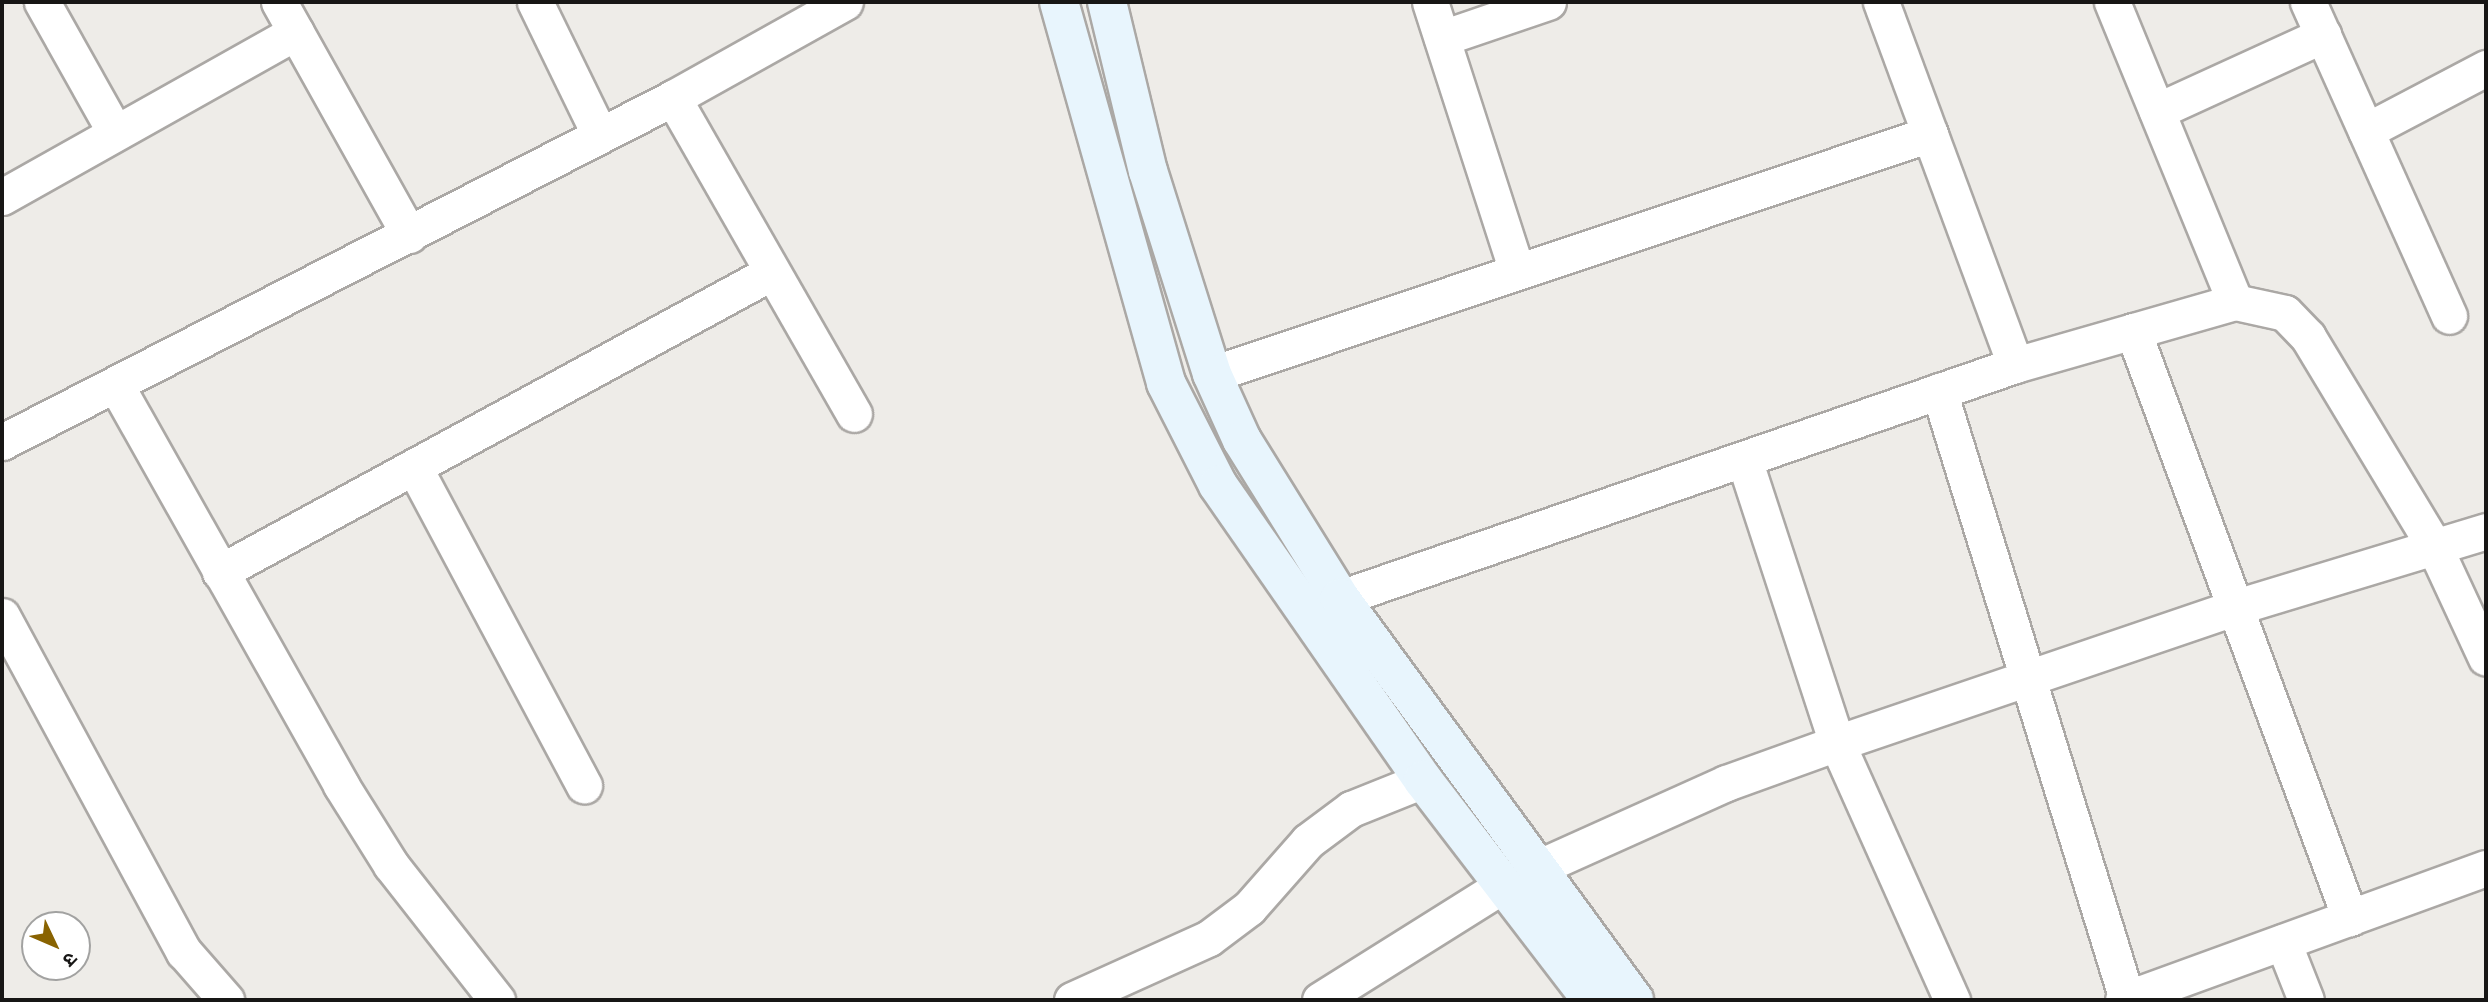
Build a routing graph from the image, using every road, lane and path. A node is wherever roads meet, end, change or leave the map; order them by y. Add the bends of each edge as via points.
1 (43, 2) edge
2 (279, 2) edge
3 (536, 2) edge
4 (845, 2) edge
5 (1059, 2) edge
6 (1107, 2) edge
7 (1430, 2) edge
8 (1548, 2) edge
9 (1881, 2) edge
10 (2112, 2) edge
11 (2308, 2) edge
12 (802, 11) edge
13 (296, 32) junction
14 (2323, 35) junction
15 (1442, 38) junction
16 (2486, 68) edge
17 (673, 98) junction
18 (2157, 111) junction
19 (2366, 131) junction
20 (115, 132) junction
21 (1930, 134) junction
22 (600, 135) junction
23 (2, 197) edge
24 (409, 235) junction
25 (1517, 271) junction
26 (772, 272) junction
27 (2235, 302) junction
28 (2449, 316) dead end
29 (2133, 331) junction
30 (2015, 365) junction
31 (1212, 374) junction
32 (117, 387) junction
33 (1939, 391) junction
34 (854, 414) dead end
35 (2, 442) edge
36 (1744, 459) junction
37 (414, 467) junction
38 (2486, 531) edge
39 (2434, 546) junction
40 (220, 572) junction
41 (1340, 598) junction
42 (2233, 608) junction
43 (2, 616) edge
44 (2486, 657) edge
45 (2023, 678) junction
46 (1837, 743) junction
47 (1423, 780) junction
48 (584, 786) dead end
49 (1537, 868) junction
50 (2486, 868) edge
51 (1502, 886) junction
52 (2350, 918) junction
53 (2283, 942) junction
54 (489, 998) edge
55 (2125, 999) edge
56 (226, 1000) edge
57 (1072, 1000) edge
58 (1320, 1000) edge
59 (1592, 1000) edge
60 (1634, 1000) edge
61 (1952, 1000) edge
62 (2306, 1000) edge

1 - 20 street
2 - 13 street
3 - 22 street
4 - 12 street
5 - 47 street via 1166,383 1219,485
6 - 31 street via 1148,171
7 - 15 street
8 - 15 street
9 - 21 street
10 - 18 street
11 - 14 street
12 - 17 street
13 - 20 street
13 - 24 street
14 - 18 street
14 - 19 street
15 - 25 street
16 - 19 street
17 - 22 street
17 - 26 street
18 - 27 street
19 - 28 street
20 - 23 street
21 - 25 street
21 - 30 street
22 - 24 street
24 - 32 street
25 - 31 street
26 - 34 street
26 - 37 street
27 - 29 street
27 - 39 street via 2285,313 2308,337
29 - 30 street
29 - 42 street
30 - 33 street
31 - 41 street via 1242,440
32 - 35 street
32 - 40 street
33 - 36 street
33 - 45 street
36 - 41 street
36 - 46 street
37 - 40 street
37 - 48 street
38 - 39 street
39 - 42 street
39 - 44 street
40 - 54 street via 391,864
41 - 49 street
42 - 45 street
42 - 52 street
43 - 56 street via 184,952
45 - 46 street
45 - 55 street
46 - 49 street via 1726,783
46 - 61 street
47 - 51 street
47 - 57 street via 1351,809 1308,841 1249,908 1209,938
49 - 60 street
50 - 52 street
51 - 58 street
51 - 59 street
52 - 53 street
53 - 55 street
53 - 62 street

